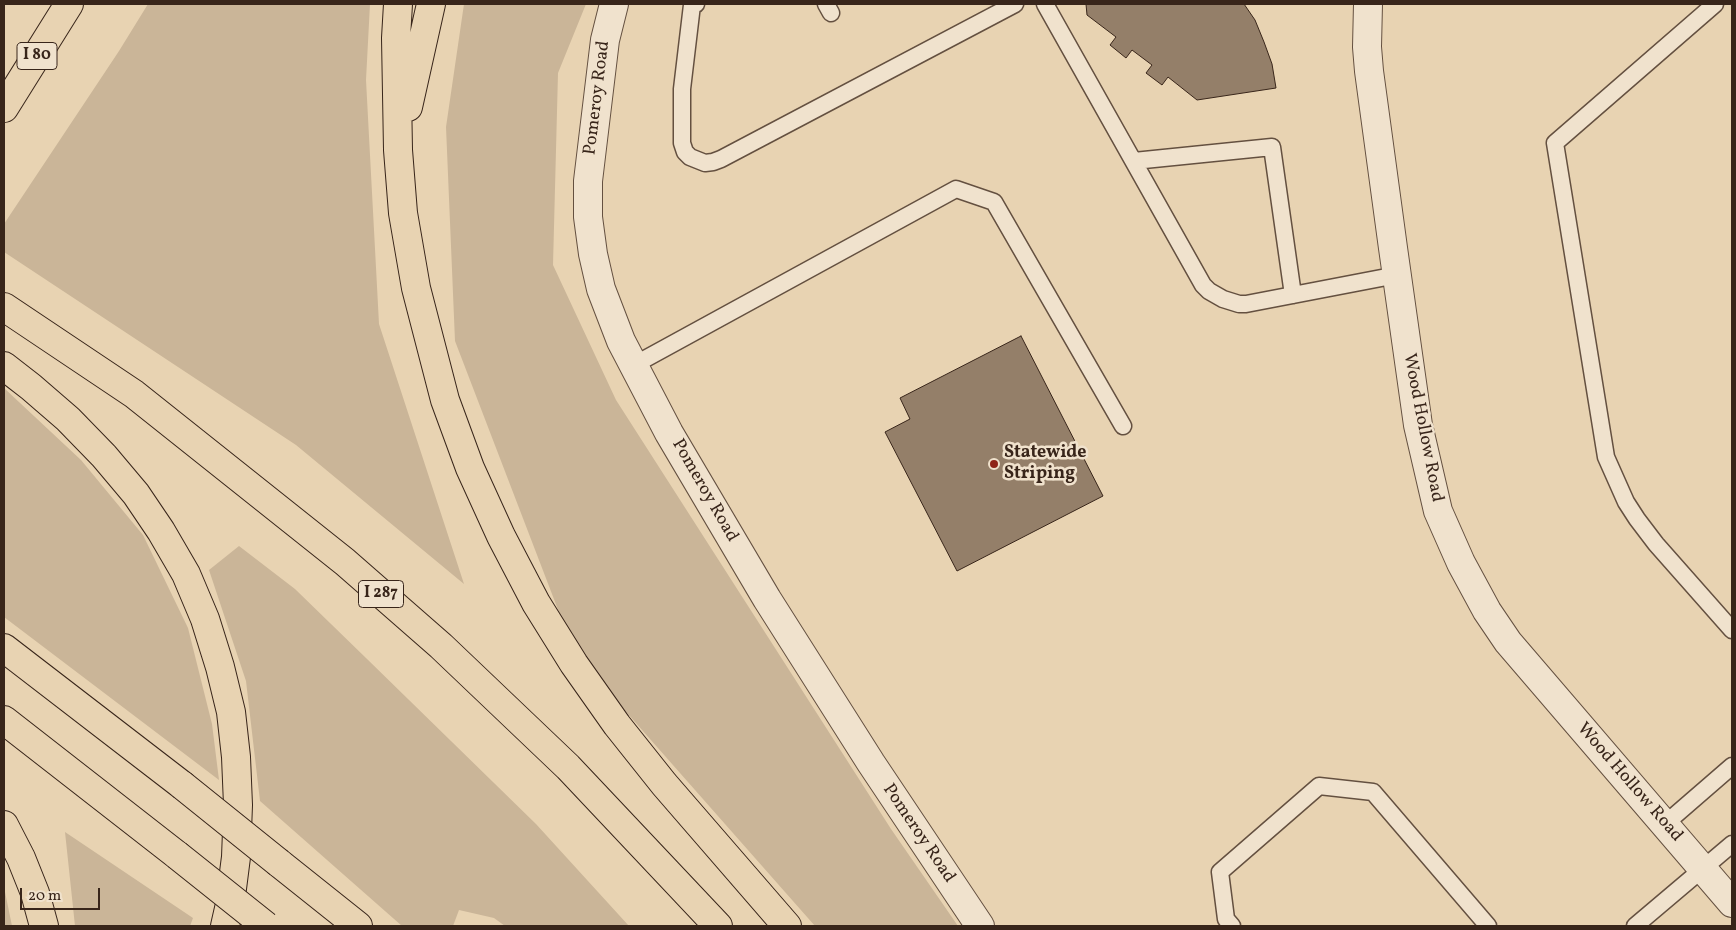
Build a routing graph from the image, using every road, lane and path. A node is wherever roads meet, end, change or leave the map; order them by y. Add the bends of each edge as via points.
1 (69, 4) edge
2 (398, 4) edge
3 (431, 4) edge
4 (614, 4) edge
5 (696, 4) edge
6 (1015, 4) edge
7 (1046, 4) edge
8 (1368, 4) edge
9 (1715, 4) edge
10 (4, 108) edge
11 (398, 150) junction
12 (1134, 161) junction
13 (1397, 274) junction
14 (1293, 295) junction
15 (4, 307) edge
16 (4, 366) edge
17 (634, 366) junction
18 (1123, 426) dead end
19 (1732, 630) edge
20 (4, 648) edge
21 (4, 720) edge
22 (1732, 766) edge
23 (1664, 824) junction
24 (4, 825) edge
25 (1732, 844) edge
26 (1703, 869) junction
27 (1732, 903) edge
28 (44, 926) edge
29 (225, 926) edge
30 (266, 926) edge
31 (358, 926) edge
32 (718, 926) edge
33 (787, 926) edge
34 (980, 926) edge
35 (1232, 926) edge
36 (1488, 926) edge
37 (1635, 926) edge

1 - 10 highway, I 80
2 - 11 highway
3 - 11 highway
4 - 17 street, Pomeroy Road via 605,40 588,181 588,217 601,289
5 - 6 lane via 692,6 682,89 682,143 690,157 713,162
7 - 12 lane
8 - 13 street, Wood Hollow Road via 1369,71
9 - 19 lane via 1555,143 1606,457 1637,519
11 - 33 highway via 403,213 416,288 445,400 470,468 501,536 541,611 618,725 664,784
12 - 14 lane via 1209,291 1238,304
12 - 14 lane via 1272,147
13 - 14 lane
13 - 23 street, Wood Hollow Road via 1418,425 1438,511 1461,563 1508,642
15 - 32 highway, I 287 via 134,394 345,562 441,646 568,767
16 - 29 highway via 68,420 136,494 186,574 204,619 229,703 236,757 236,857
17 - 18 lane via 956,189 994,202
17 - 34 street, Pomeroy Road via 669,433 767,599 871,764
20 - 31 highway, bridge
21 - 30 highway, bridge
22 - 23 lane
23 - 26 street, Wood Hollow Road
24 - 28 highway via 35,893
25 - 26 lane
26 - 27 street, Wood Hollow Road
26 - 37 lane
35 - 36 lane via 1226,919 1220,872 1319,786 1373,792

